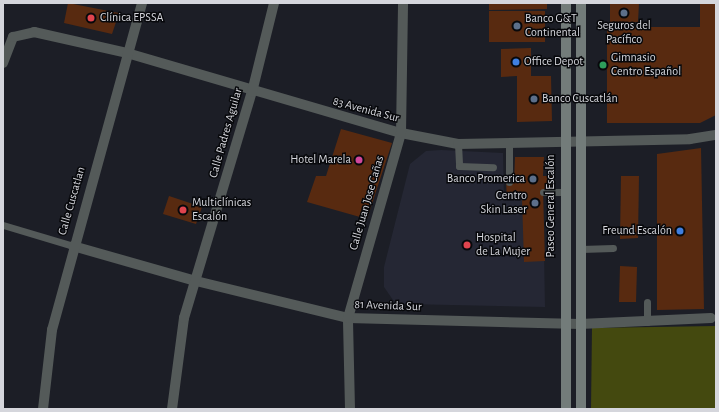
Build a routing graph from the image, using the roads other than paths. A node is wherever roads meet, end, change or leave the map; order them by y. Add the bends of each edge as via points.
1 (142, 3) edge
2 (274, 3) edge
3 (403, 3) edge
4 (566, 3) edge
5 (581, 3) edge
6 (127, 53) junction
7 (3, 63) edge
8 (252, 92) junction
9 (401, 133) junction
10 (716, 135) edge
11 (564, 142) junction
12 (581, 142) junction
13 (458, 144) junction
14 (509, 144) junction
15 (493, 168) dead end
16 (508, 182) dead end
17 (543, 192) dead end
18 (563, 192) junction
19 (3, 224) edge
20 (73, 246) junction
21 (613, 248) dead end
22 (582, 249) junction
23 (196, 281) junction
24 (647, 302) dead end
25 (348, 318) junction
26 (711, 318) dead end
27 (647, 322) junction
28 (564, 323) junction
29 (580, 324) junction
30 (43, 409) edge
31 (172, 409) edge
32 (350, 409) edge
33 (566, 409) edge
34 (581, 409) edge

1 - 6 street, Calle Cuscatlan
2 - 8 street, Calle Padres Aguilar
3 - 9 street, Calle Juan Jose Cañas
4 - 11 main road, Paseo General Escalón
5 - 12 main road
6 - 7 street, 83 Avenida Sur via 34,32 19,33 8,44
6 - 8 street, 83 Avenida Sur
6 - 20 street, Calle Cuscatlan
8 - 9 street, 83 Avenida Sur
8 - 23 street, Calle Padres Aguilar
9 - 13 street, 83 Avenida Sur
9 - 25 street, Calle Juan Jose Cañas
10 - 12 street, 83 Avenida Sur via 690,139
11 - 12 street, 83 Avenida Sur
11 - 14 street, 83 Avenida Sur
11 - 18 main road, Paseo General Escalón
12 - 22 main road
13 - 14 street, 83 Avenida Sur
13 - 15 lane via 459,166
14 - 16 lane
17 - 18 lane
18 - 28 main road, Paseo General Escalón
19 - 20 lane
20 - 23 street, 81 Avenida Sur
20 - 30 street, Calle Cuscatlan via 52,330
21 - 22 lane
22 - 29 main road
23 - 25 street, 81 Avenida Sur
23 - 31 street, Calle Padres Aguilar via 177,350
24 - 27 lane
25 - 28 street, 81 Avenida Sur
25 - 32 street, Calle Juan Jose Cañas
26 - 27 street, 81 Avenida Sur
27 - 29 street, 81 Avenida Sur
28 - 29 street, 81 Avenida Sur
28 - 33 main road, Paseo General Escalón
29 - 34 main road

